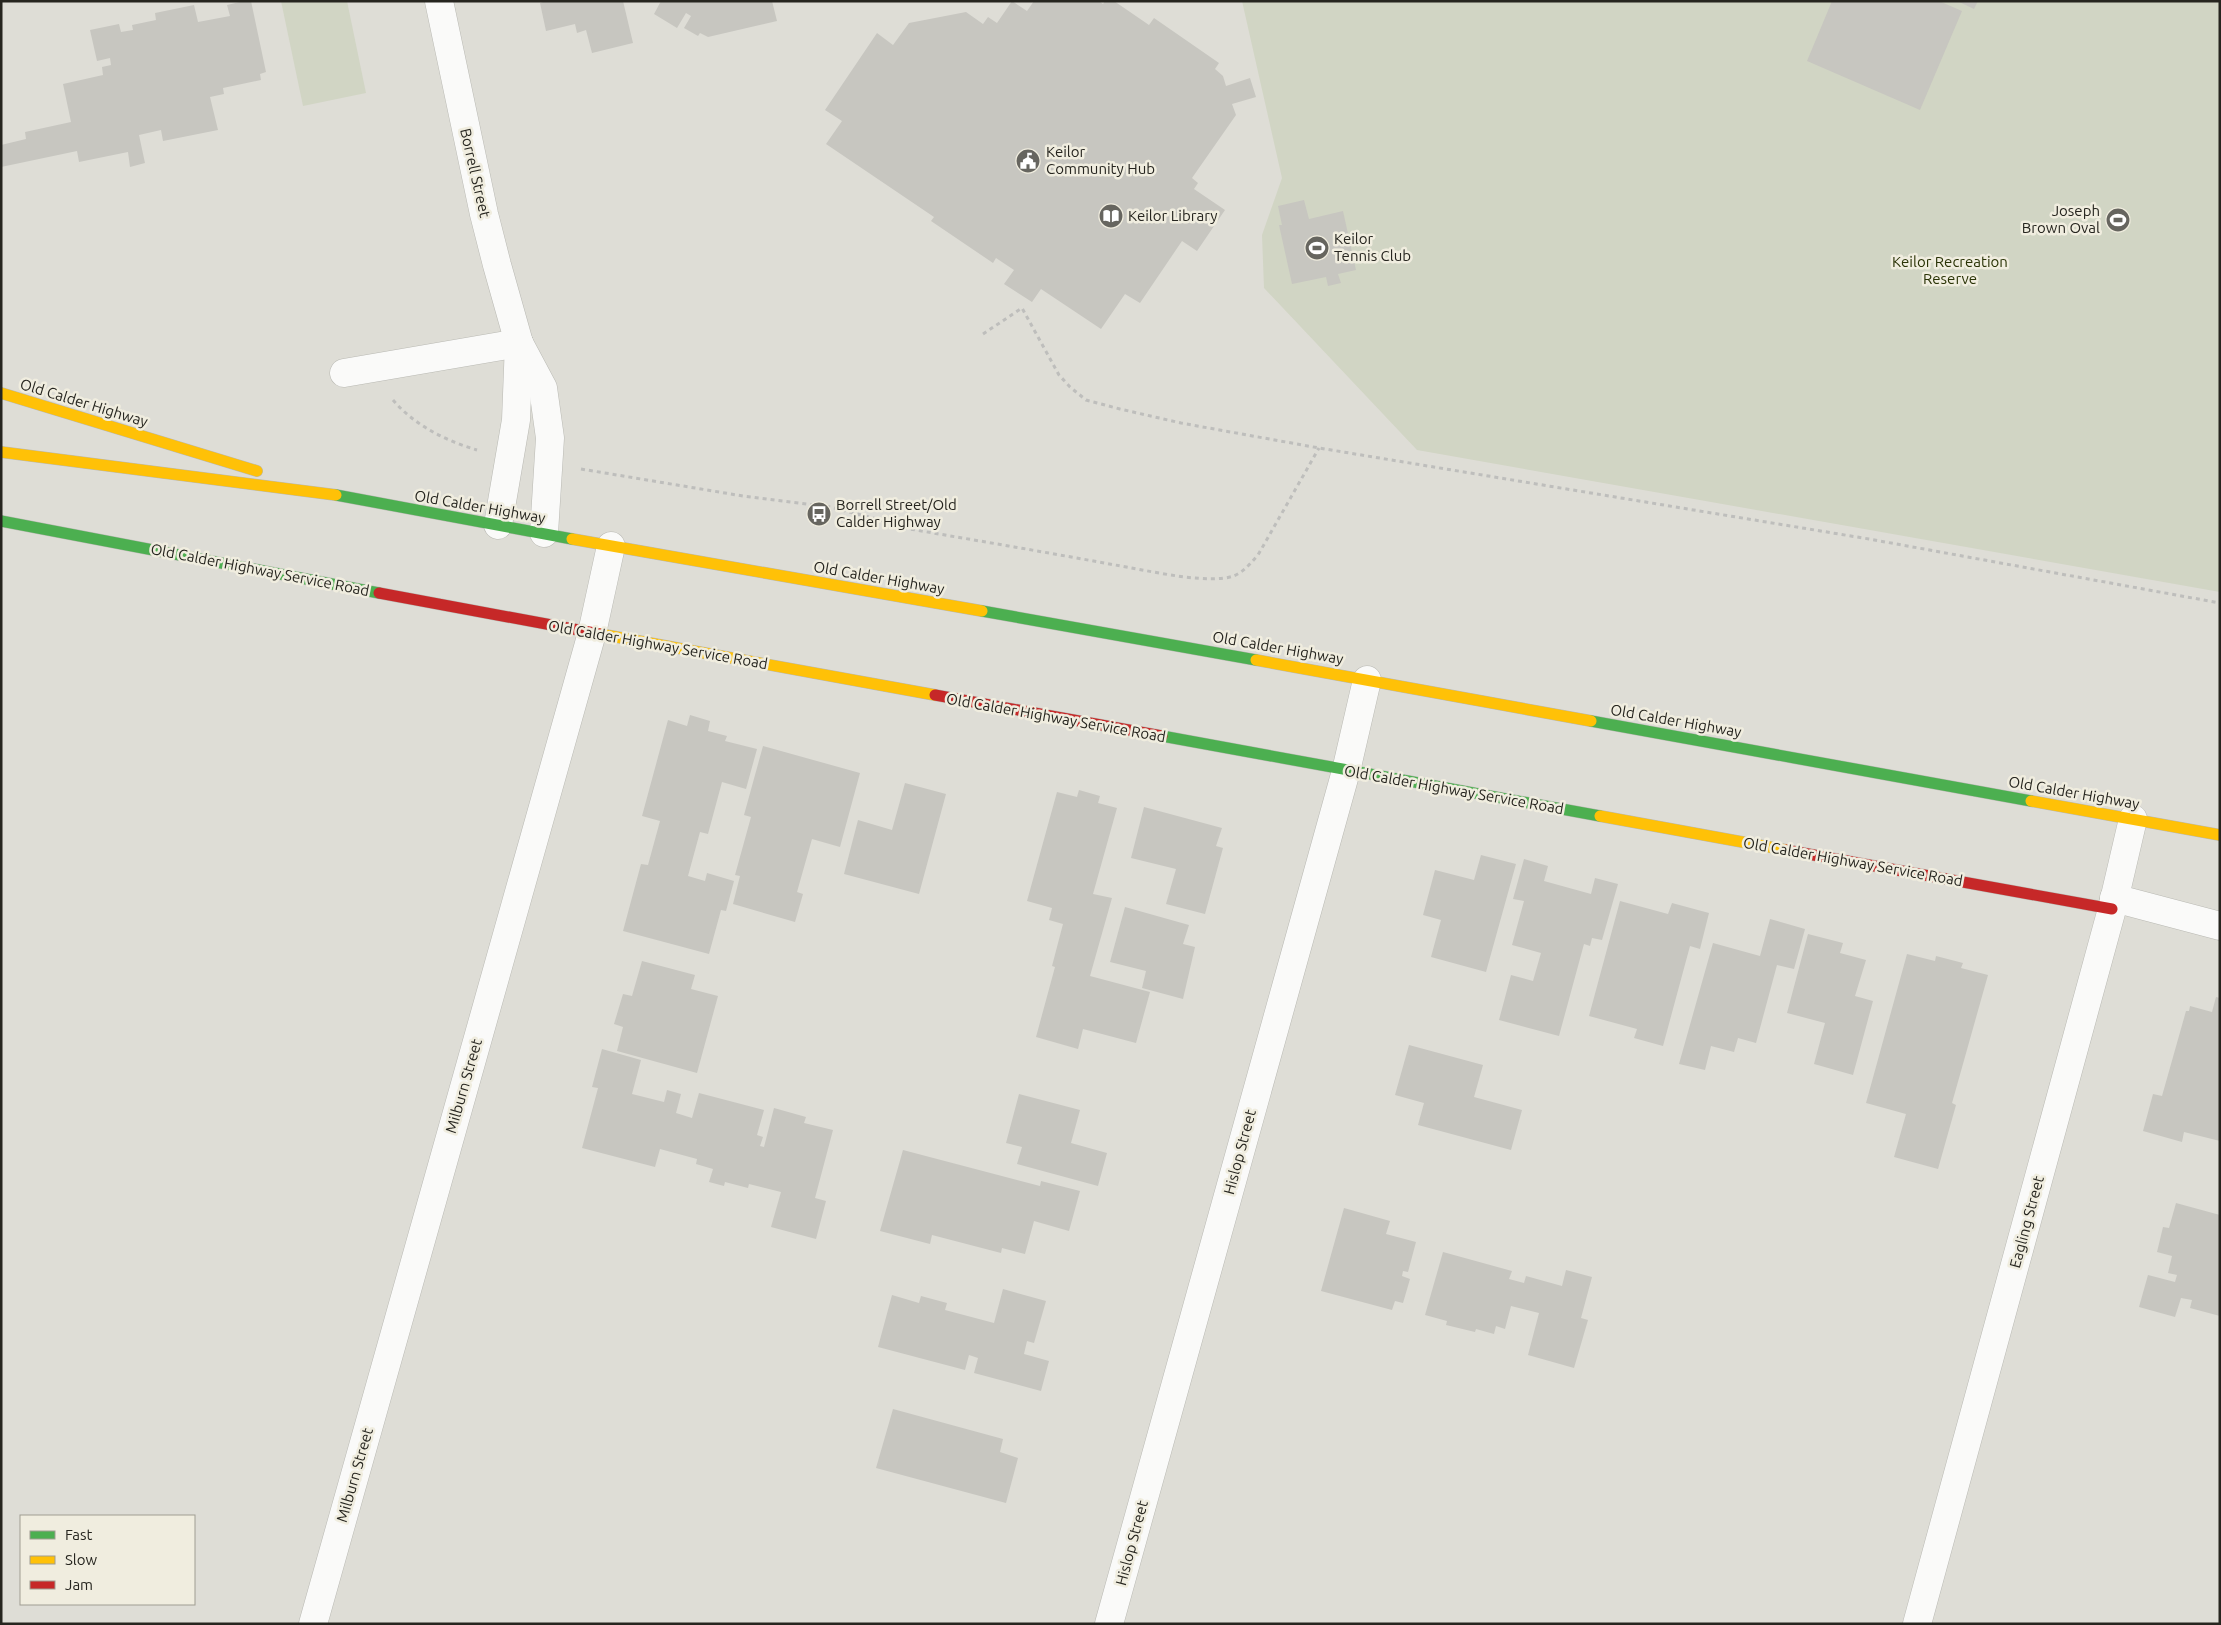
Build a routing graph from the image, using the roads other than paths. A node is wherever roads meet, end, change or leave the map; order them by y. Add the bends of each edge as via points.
1 (438, 1) edge
2 (519, 343) junction
3 (344, 373) dead end
4 (1, 393) edge
5 (1, 452) edge
6 (330, 494) junction
7 (1, 522) edge
8 (498, 525) junction
9 (544, 534) junction
10 (611, 546) junction
11 (592, 634) junction
12 (1367, 680) junction
13 (1346, 771) junction
14 (2133, 819) junction
15 (2220, 835) edge
16 (2113, 904) junction
17 (2220, 926) edge
18 (313, 1624) edge
19 (1110, 1624) edge
20 (1918, 1624) edge

1 - 2 street, Borrell Street via 484,214
2 - 3 street
2 - 8 street, Borrell Street via 516,420
2 - 9 street, Borrell Street via 542,388 549,432
4 - 6 main road, Old Calder Highway
5 - 6 main road, Old Calder Highway
6 - 8 main road, Old Calder Highway
7 - 11 main road, Old Calder Highway Service Road
8 - 9 main road, Old Calder Highway
9 - 10 main road, Old Calder Highway
10 - 11 street, Milburn Street
10 - 12 main road, Old Calder Highway
11 - 13 main road, Old Calder Highway Service Road
11 - 18 street, Milburn Street
12 - 13 street, Hislop Street
12 - 14 main road, Old Calder Highway
13 - 16 main road, Old Calder Highway Service Road
13 - 19 street, Hislop Street
14 - 15 main road, Old Calder Highway
14 - 16 street, Eagling Street
16 - 17 street, Old Calder Highway Service Road
16 - 20 street, Eagling Street

